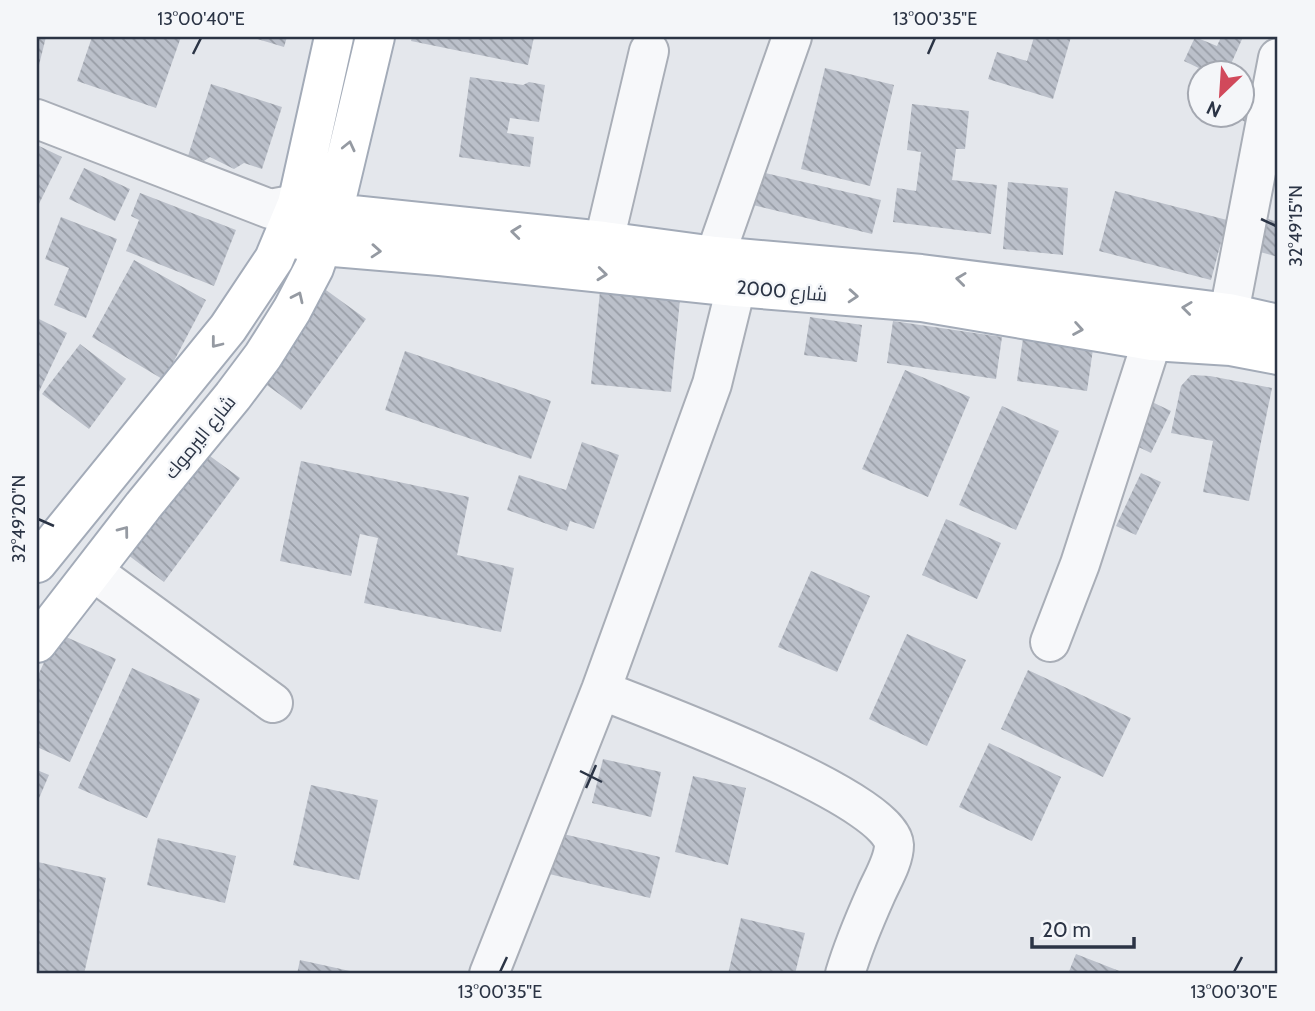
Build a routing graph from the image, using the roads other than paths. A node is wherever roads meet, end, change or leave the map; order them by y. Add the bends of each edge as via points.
1 (334, 37) edge
2 (375, 37) edge
3 (789, 38) edge
4 (649, 51) dead end
5 (1278, 58) edge
6 (37, 120) edge
7 (284, 216) junction
8 (328, 230) junction
9 (604, 241) junction
10 (715, 256) junction
11 (736, 287) junction
12 (1230, 313) junction
13 (1278, 324) edge
14 (1152, 341) junction
15 (1278, 355) edge
16 (37, 563) edge
17 (94, 572) junction
18 (1050, 642) dead end
19 (37, 643) edge
20 (601, 690) junction
21 (273, 703) dead end
22 (489, 974) edge
23 (845, 974) edge

1 - 7 main road
8 -> 2 main road, شارع اليرموك
3 - 10 street
4 - 9 street
5 - 12 street
6 - 7 street
7 - 8 main road, شارع 2000
7 -> 16 main road via 256,288 228,328
9 -> 8 main road
8 -> 11 main road, شارع 2000 via 440,256
17 -> 8 main road, شارع اليرموك via 263,356 292,310
9 - 10 main road
12 -> 10 main road via 921,274
11 -> 14 main road, شارع 2000 via 922,302
11 - 20 street via 712,384
12 - 13 main road
14 - 15 main road, شارع 2000 via 1231,345
14 - 18 street
17 - 19 main road, شارع اليرموك
17 - 21 street
20 - 22 street
20 - 23 street via 740,745 863,807 889,830 894,843 892,857

